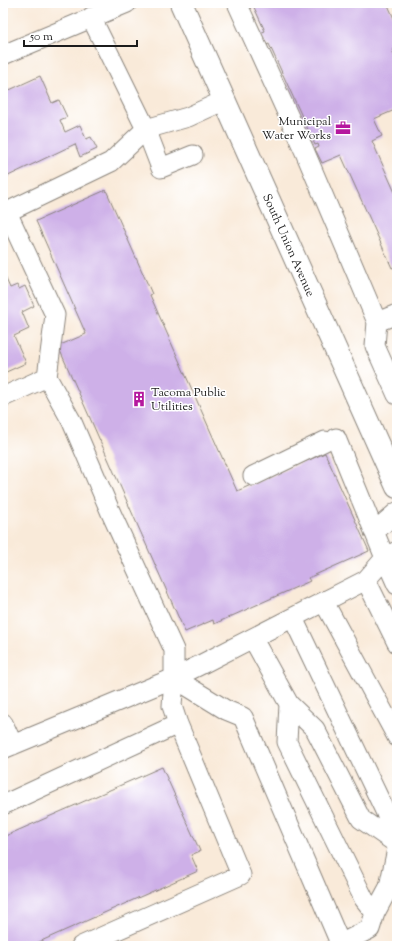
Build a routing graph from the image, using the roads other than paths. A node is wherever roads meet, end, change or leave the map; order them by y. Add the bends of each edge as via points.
1 (126, 3) edge
2 (181, 3) edge
3 (237, 3) edge
4 (91, 17) junction
5 (3, 54) edge
6 (225, 100) junction
7 (146, 129) junction
8 (193, 155) dead end
9 (397, 314) edge
10 (377, 322) junction
11 (47, 377) junction
12 (397, 395) edge
13 (3, 397) edge
14 (253, 476) dead end
15 (397, 487) edge
16 (397, 512) edge
17 (374, 532) junction
18 (391, 554) edge
19 (366, 580) junction
20 (397, 585) edge
21 (324, 602) junction
22 (293, 618) junction
23 (252, 638) junction
24 (397, 643) edge
25 (174, 678) junction
26 (289, 704) junction
27 (3, 723) edge
28 (178, 724) junction
29 (397, 737) edge
30 (8, 747) edge
31 (3, 805) edge
32 (397, 843) edge
33 (397, 849) edge
34 (375, 913) junction
35 (338, 945) edge
36 (81, 946) edge

1 - 4 street
2 - 6 main road, South Union Avenue
3 - 10 street via 304,150
4 - 5 street
4 - 7 street
6 - 7 street via 188,117
6 - 15 main road, South Union Avenue
7 - 8 street via 161,168
7 - 11 street via 111,162 7,212 55,315
9 - 10 street
10 - 12 street via 375,346
11 - 13 street
11 - 25 street via 72,422 174,650
14 - 17 street via 330,439
16 - 17 street
17 - 18 street
18 - 19 street
18 - 20 street
19 - 21 street
19 - 24 street
21 - 22 street
21 - 29 street
22 - 23 street
22 - 32 street via 385,811
23 - 25 street
23 - 26 street
25 - 28 street via 172,706
25 - 30 street
25 - 35 street via 243,718
26 - 32 street via 315,728 361,819
26 - 34 street via 287,742 364,899
27 - 30 street
28 - 31 street
28 - 36 street via 241,875
33 - 34 street via 389,887
34 - 35 street via 370,929

